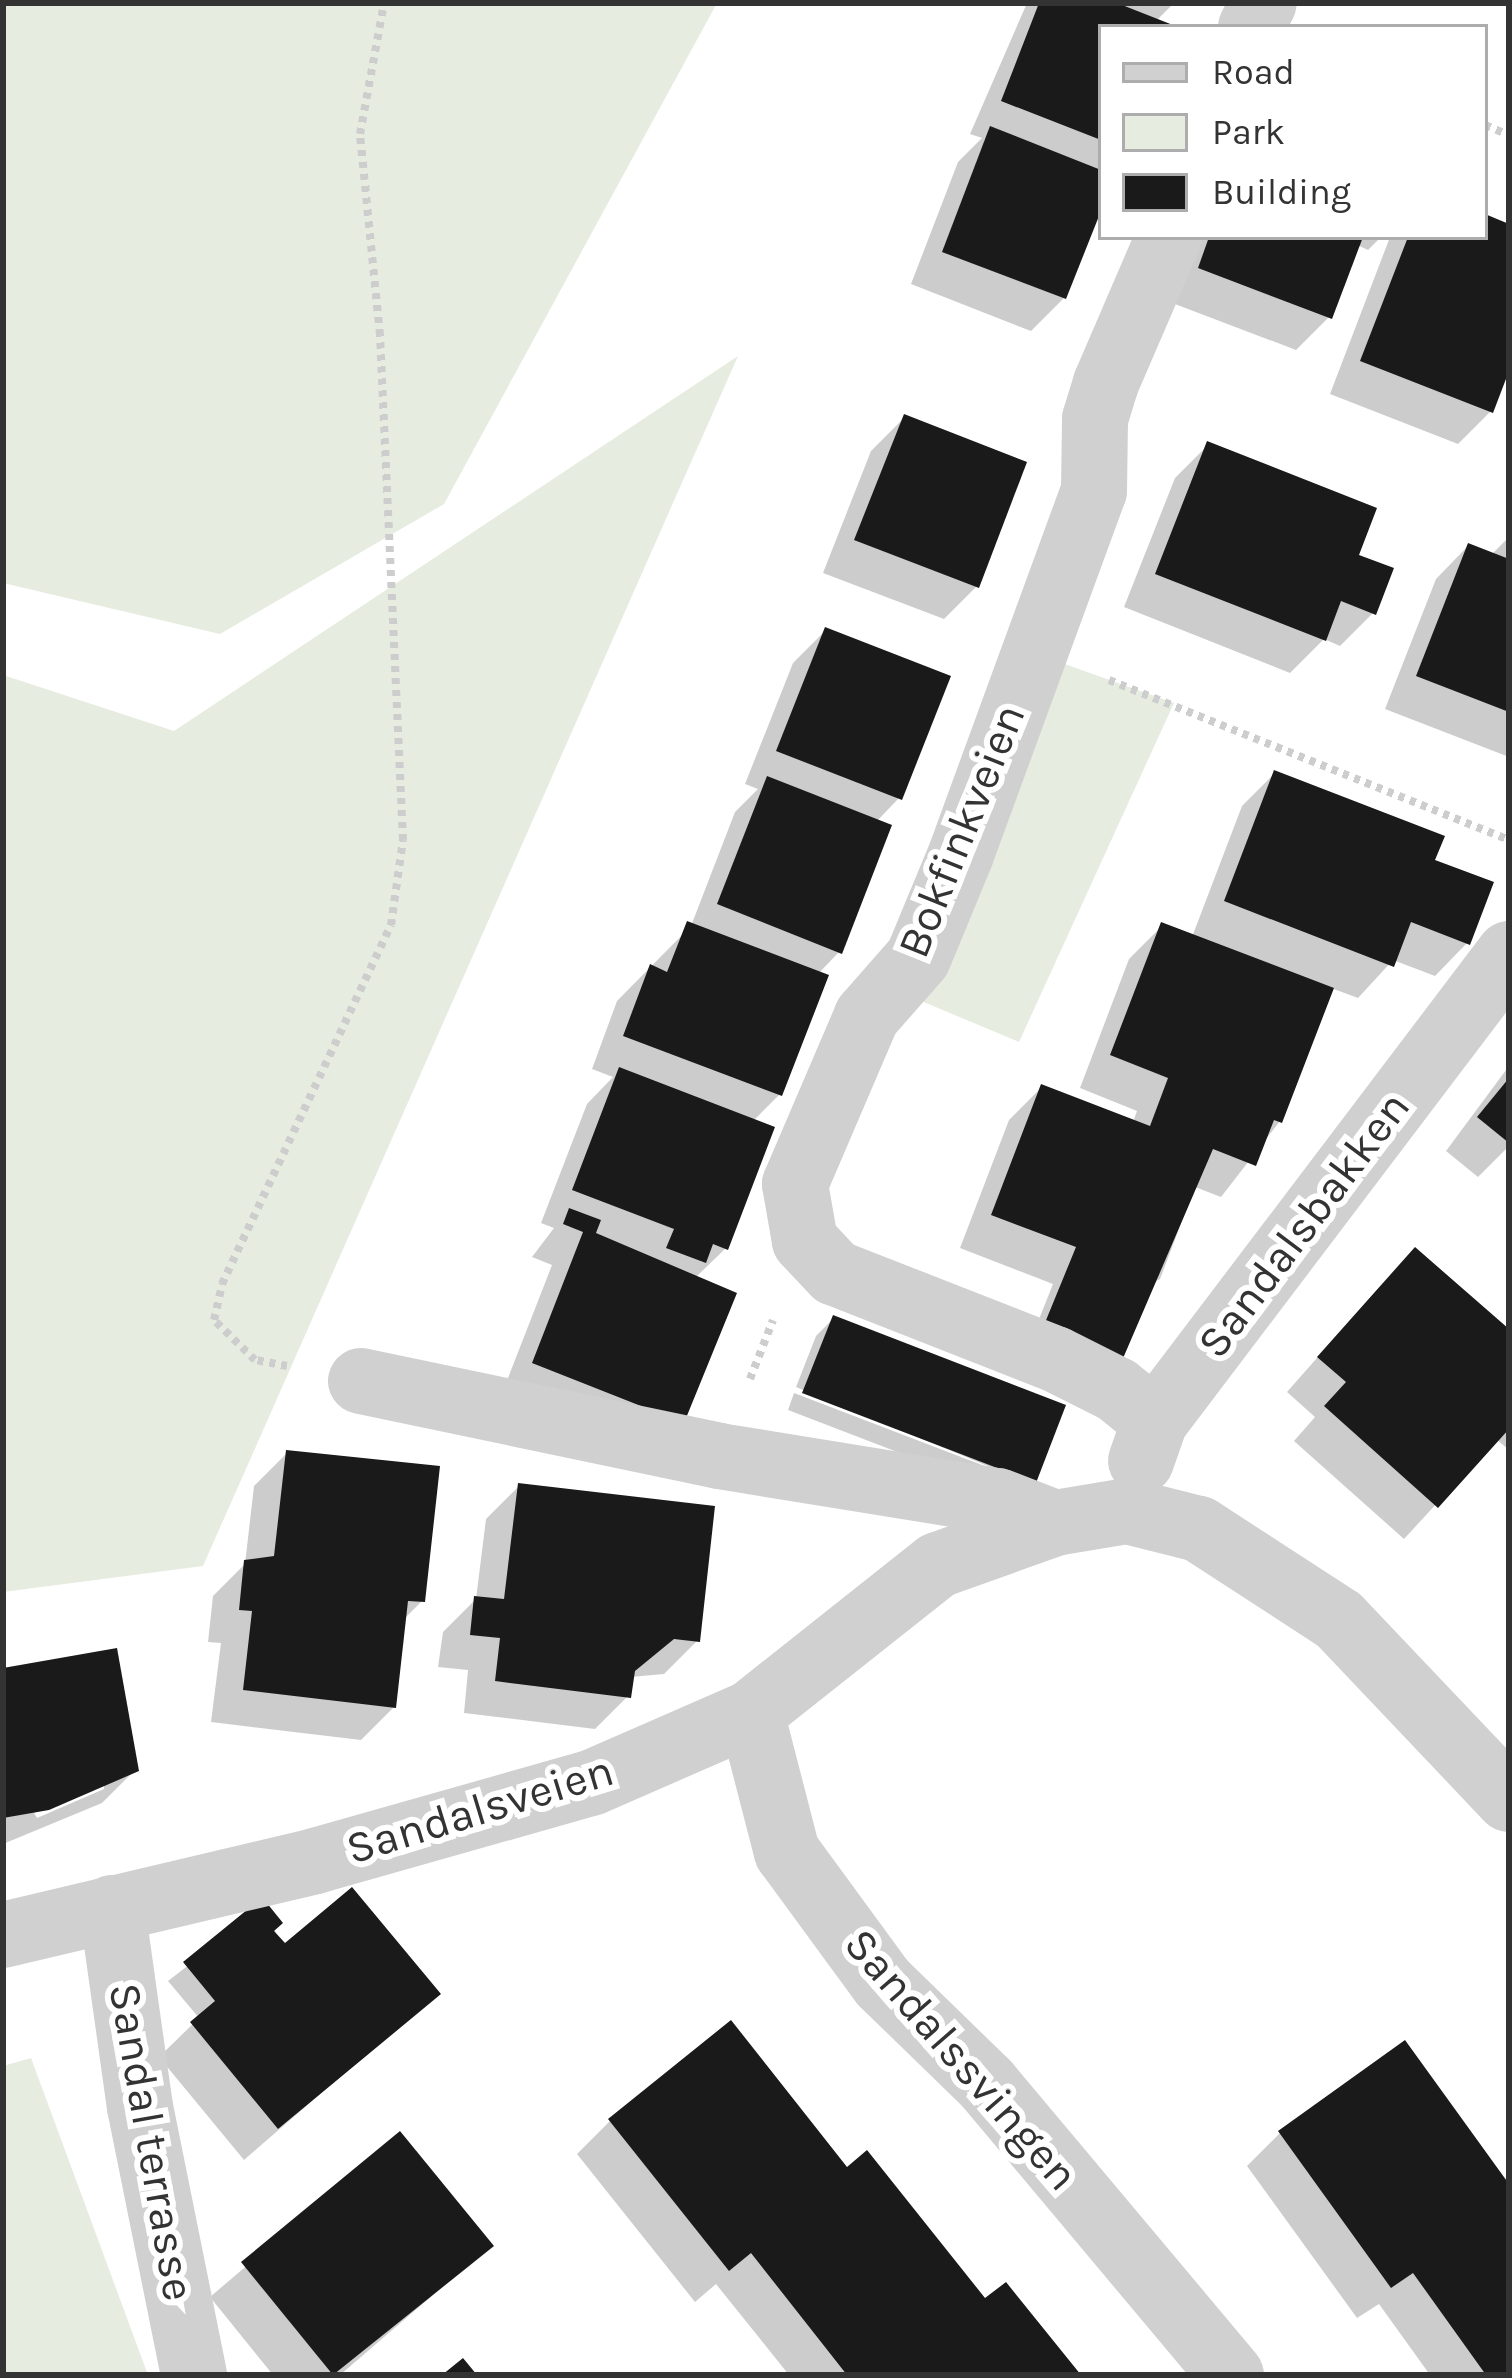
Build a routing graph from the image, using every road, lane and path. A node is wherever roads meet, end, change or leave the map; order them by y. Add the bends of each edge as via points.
1 (384, 3) edge
2 (1168, 240) edge
3 (1034, 653) junction
4 (1509, 840) edge
5 (1509, 954) edge
6 (805, 1240) junction
7 (361, 1381) joint
8 (1155, 1421) junction
9 (719, 1456) junction
10 (1127, 1511) junction
11 (1055, 1523) junction
12 (752, 1713) junction
13 (1509, 1799) edge
14 (112, 1908) junction
15 (3, 1935) edge
16 (194, 2375) edge
17 (1231, 2375) edge

1 - 7 path via 360,134 380,335 403,840 391,925 222,1284 214,1320 255,1360
2 - 3 street, Bokfinkveien via 1106,383 1095,419 1094,490
3 - 4 path
3 - 6 street, Bokfinkveien via 918,958 867,1016 796,1184
5 - 8 street, Sandalsbakken
6 - 8 street via 835,1274 1055,1359 1117,1390
6 - 9 path
7 - 9 street
8 - 10 street, Sandalsbakken
9 - 11 street via 998,1501
10 - 11 street, Sandalsveien
10 - 13 street, Sandalsveien via 1199,1529 1339,1620
11 - 12 street, Sandalsveien via 938,1565
12 - 14 street, Sandalsveien via 591,1783
12 - 17 street, Sandalssvingen via 787,1852 884,1983 986,2083
14 - 15 street, Sandalsveien
14 - 16 street, Sandal terrasse via 140,2107

